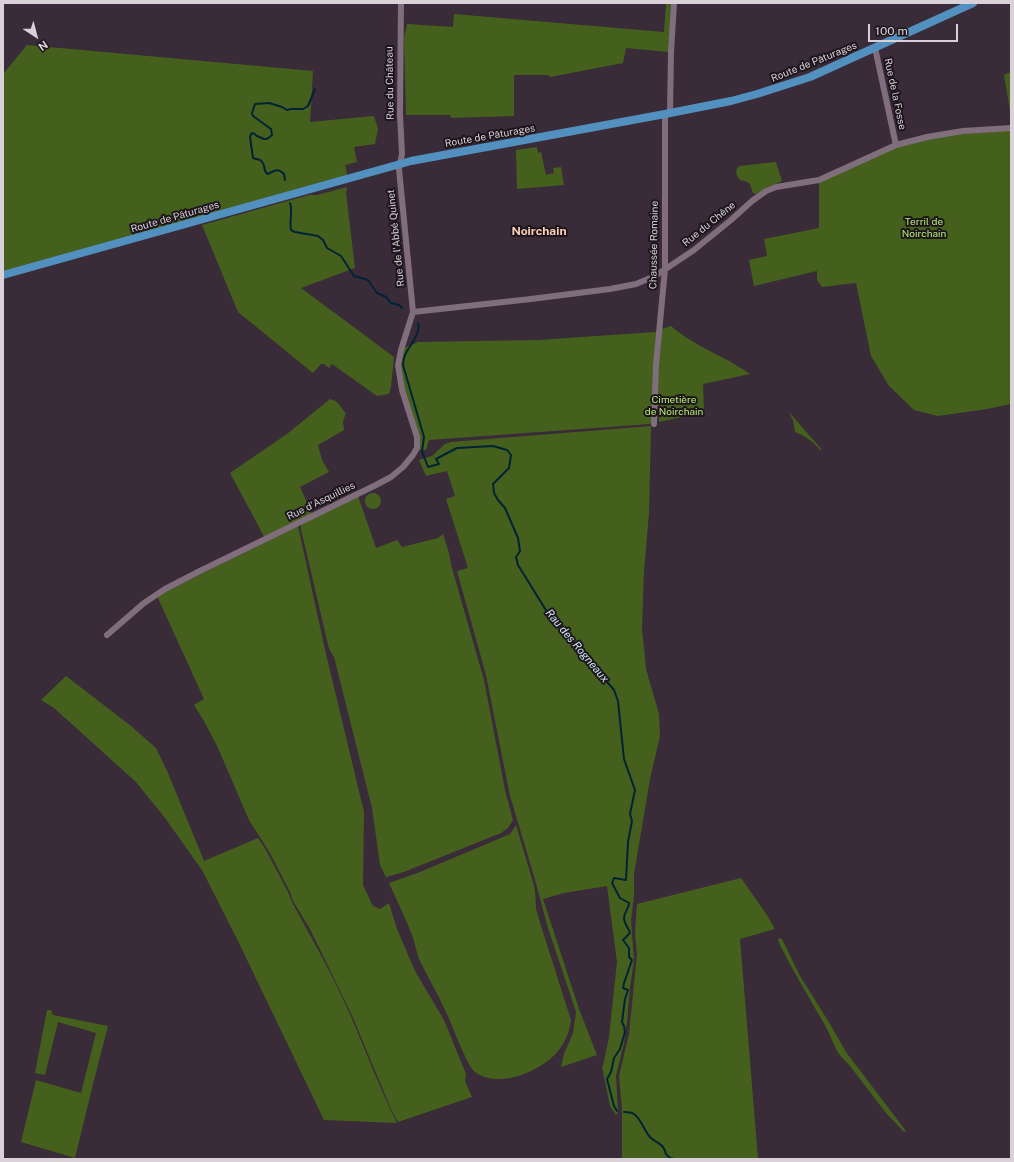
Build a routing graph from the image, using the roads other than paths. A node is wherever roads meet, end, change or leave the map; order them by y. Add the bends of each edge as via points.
1 (401, 3) edge
2 (674, 3) edge
3 (973, 3) edge
4 (875, 48) junction
5 (667, 114) junction
6 (1011, 128) edge
7 (896, 145) junction
8 (401, 163) junction
9 (665, 269) junction
10 (3, 275) edge
11 (412, 312) junction
12 (654, 424) dead end
13 (107, 635) dead end

1 - 8 street, Rue du Château
2 - 5 street, Chaussée Romaine
3 - 4 main road, Route de Pâturages
4 - 5 main road, Route de Pâturages via 780,87 731,101
4 - 7 street, Rue de la Fosse
5 - 8 main road, Route de Pâturages
5 - 9 street, Chaussée Romaine
6 - 7 street, Rue du Chêne via 956,132
7 - 9 street, Rue du Chêne via 819,180 766,191 707,240
8 - 10 main road, Route de Pâturages
8 - 11 street, Rue de l'Abbé Quinet via 399,169
9 - 11 street, Rue du Chêne via 645,281 610,289
9 - 12 street, Chaussée Romaine via 656,365
11 - 13 street, Rue d'Asquillies via 398,365 402,390 418,443 413,455 403,467 376,485 171,586 144,603

